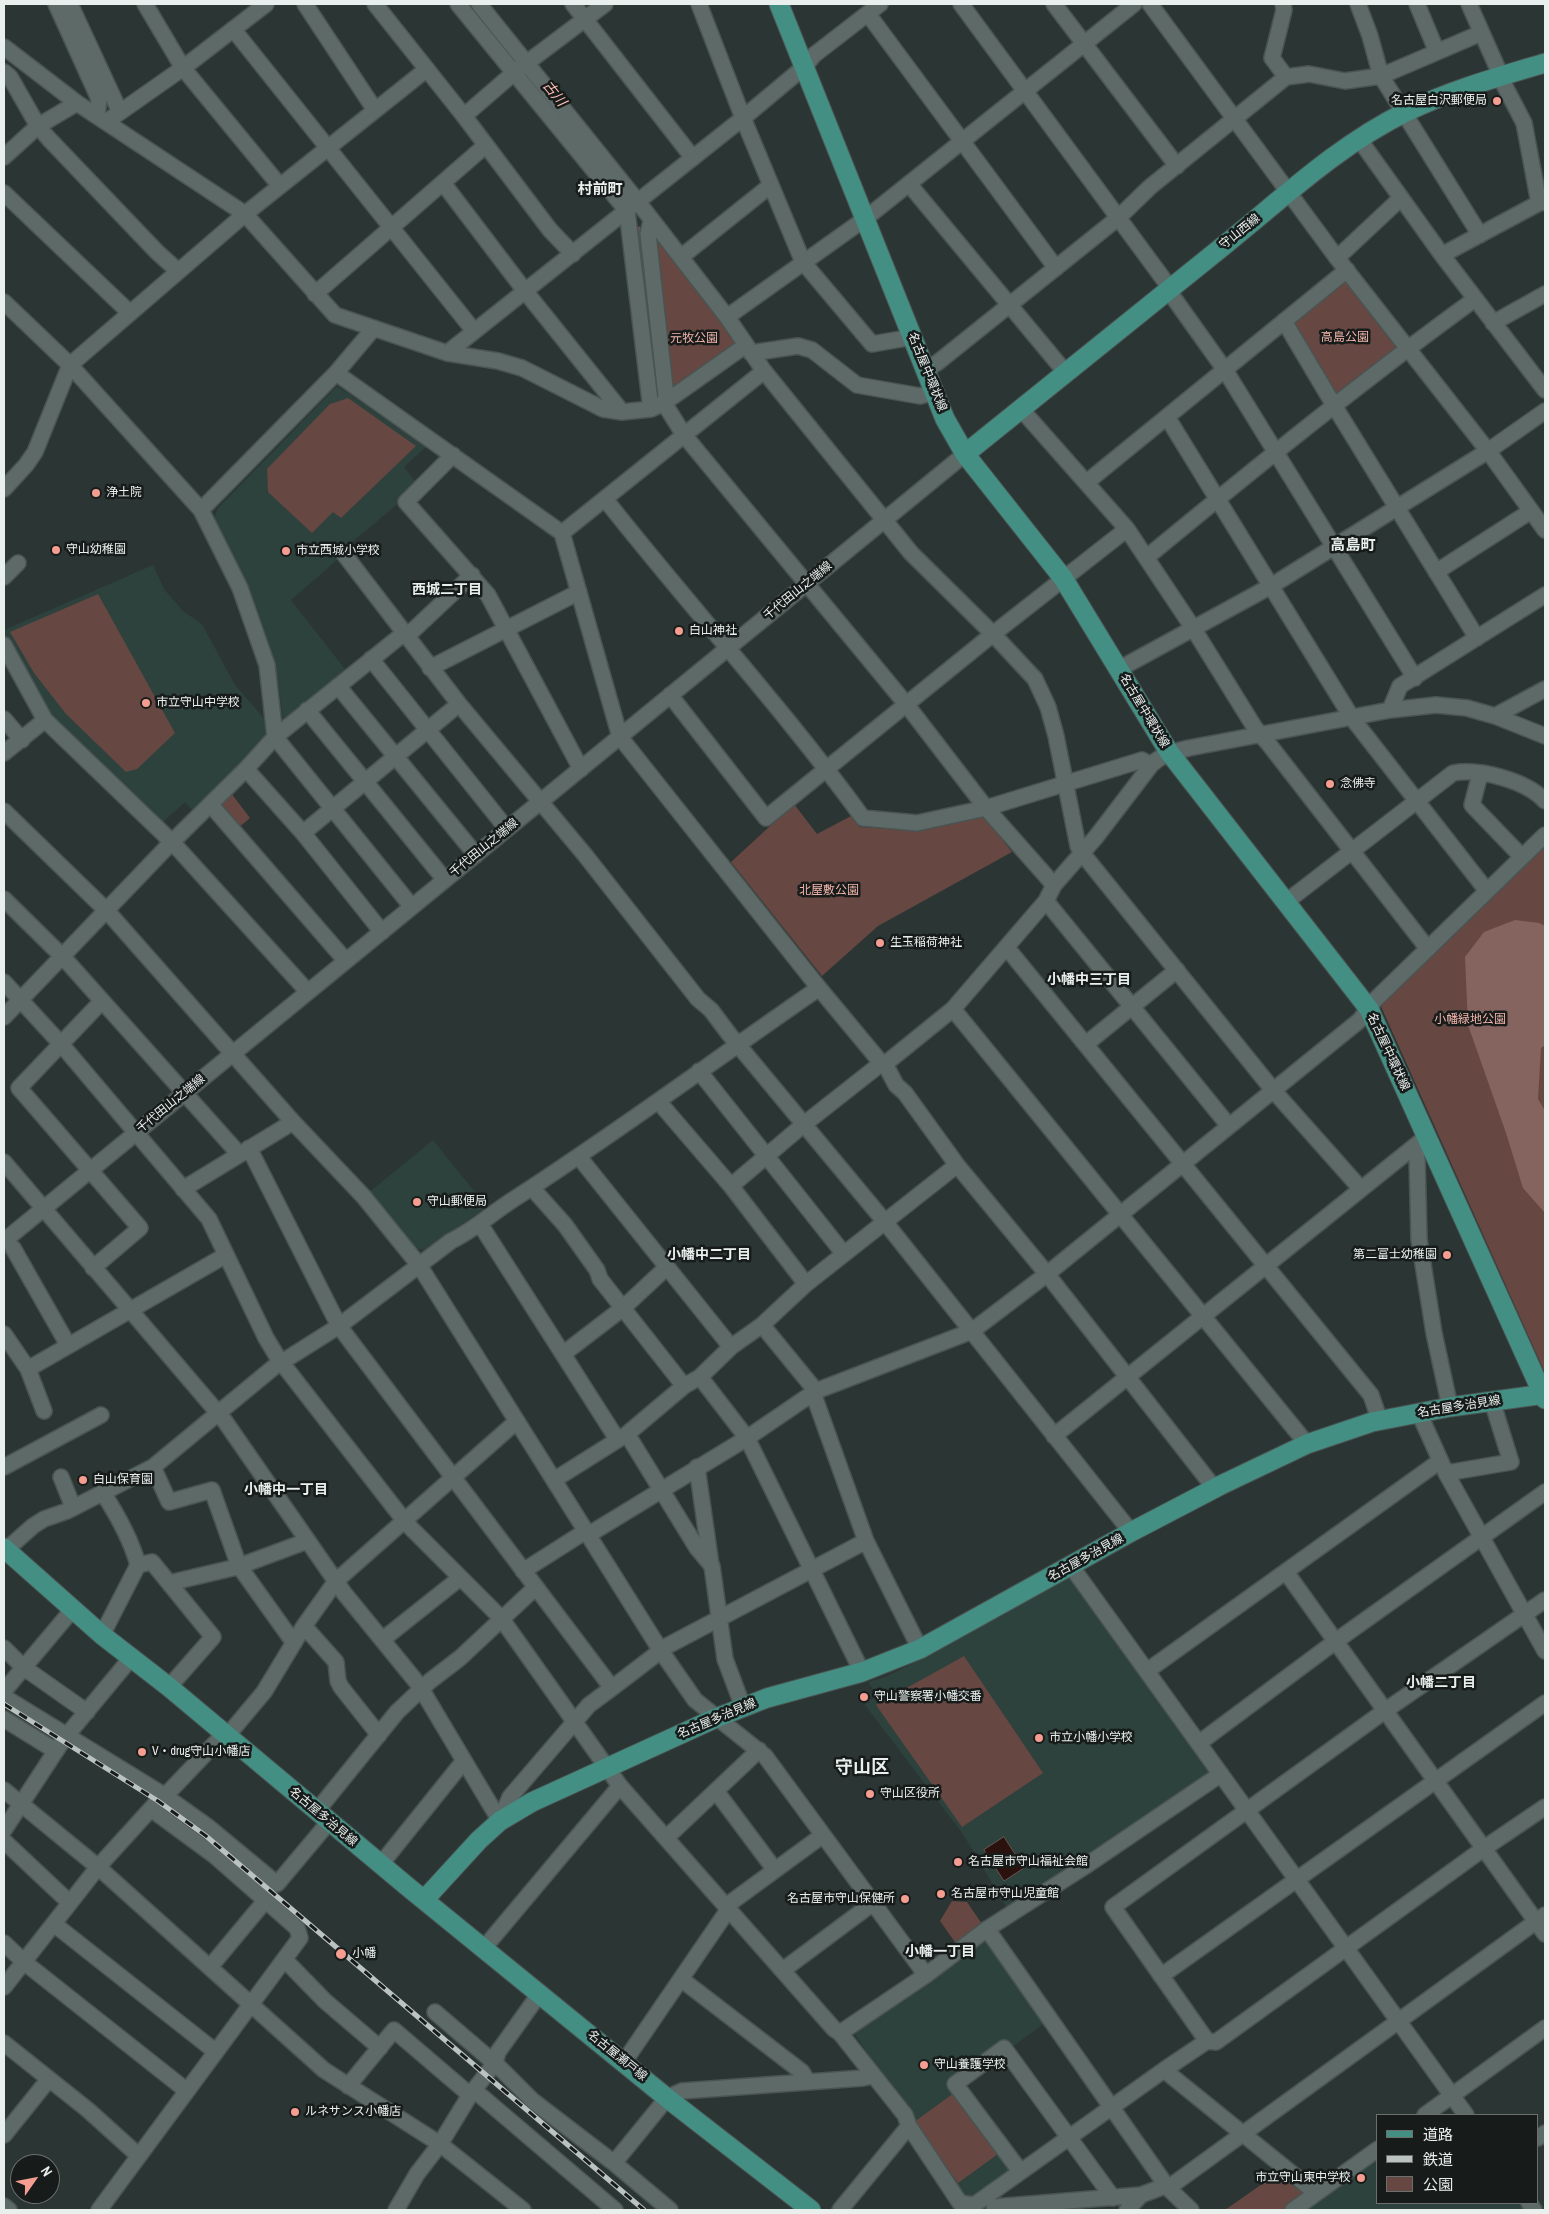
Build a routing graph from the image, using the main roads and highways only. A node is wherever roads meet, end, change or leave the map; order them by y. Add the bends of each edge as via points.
1 (779, 4) edge
2 (1545, 64) edge
3 (965, 454) junction
4 (1544, 1396) edge
5 (5, 1549) edge
6 (423, 1902) junction
7 (812, 2210) edge

1 - 3 main road, 名古屋中環状線 via 945,419
2 - 3 main road, 守山西線 via 1459,89 1405,112 1359,139
3 - 4 main road, 名古屋中環状線 via 1064,578 1169,752 1369,1009 1421,1141
4 - 6 main road, 名古屋多治見線 via 1419,1413 1380,1421 1307,1444 1131,1532 920,1650 862,1672 767,1698 532,1802 500,1821 479,1840
5 - 6 main road, 名古屋多治見線 via 102,1635 169,1687
6 - 7 main road, 名古屋瀬戸線

